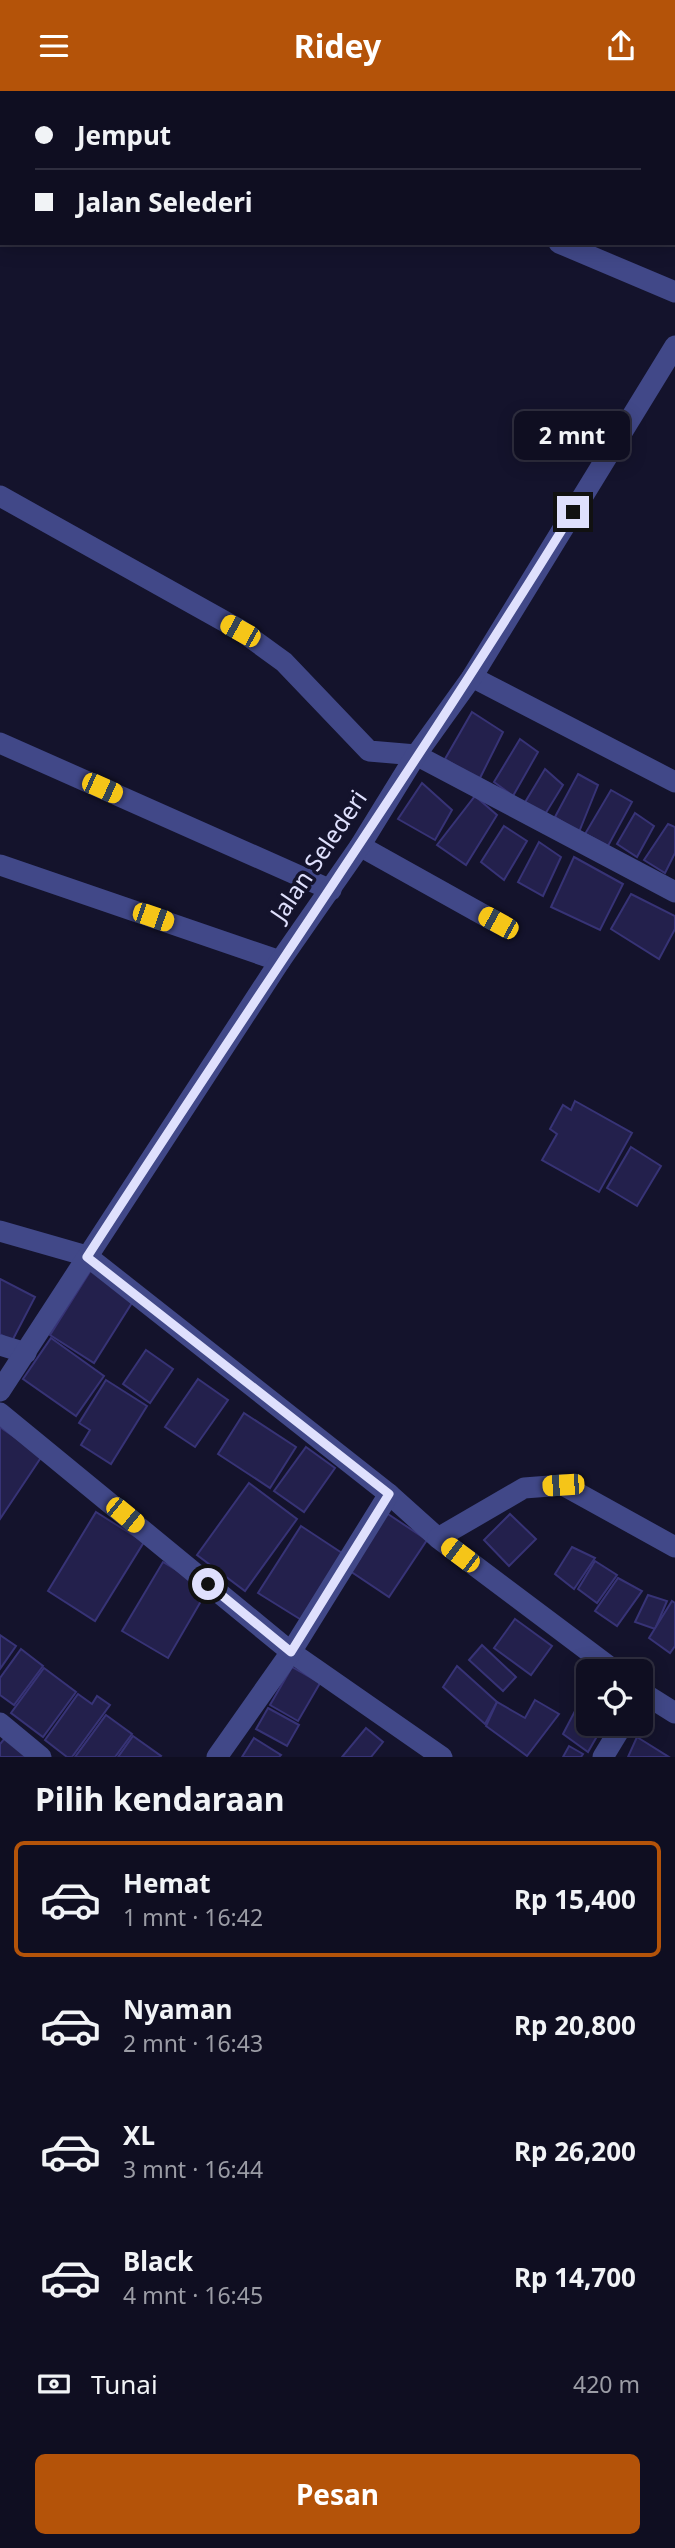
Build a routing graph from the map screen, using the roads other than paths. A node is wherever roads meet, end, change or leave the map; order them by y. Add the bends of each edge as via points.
1 (564, 245) edge
2 (675, 292) edge
3 (675, 346) edge
4 (0, 496) edge
5 (472, 677) junction
6 (0, 743) edge
7 (416, 755) junction
8 (675, 782) edge
9 (360, 846) junction
10 (0, 865) edge
11 (331, 890) junction
12 (675, 892) edge
13 (498, 923) dead end
14 (280, 961) junction
15 (0, 1231) edge
16 (87, 1257) junction
17 (0, 1345) edge
18 (26, 1353) junction
19 (0, 1391) edge
20 (0, 1413) edge
21 (389, 1494) junction
22 (438, 1538) junction
23 (675, 1547) edge
24 (291, 1652) junction
25 (599, 1659) edge
26 (653, 1700) edge
27 (675, 1713) edge
28 (0, 1723) edge
29 (616, 1736) edge
30 (41, 1757) edge
31 (217, 1757) edge
32 (442, 1757) edge
33 (603, 1757) edge

1 - 2 street
3 - 5 street, Jalan Selederi
4 - 7 street via 240,631 284,662 369,751
5 - 7 street, Jalan Selederi
5 - 8 street
6 - 11 street
7 - 9 street, Jalan Selederi
7 - 12 street
9 - 11 street, Jalan Selederi
9 - 13 street
10 - 14 street
11 - 14 street, Jalan Selederi
14 - 16 street, Jalan Selederi
15 - 16 street
16 - 18 street, Jalan Selederi
16 - 21 street
17 - 18 street
18 - 19 street, Jalan Selederi
20 - 24 street
21 - 22 street
21 - 24 street
22 - 23 street via 524,1487 563,1485
22 - 25 street
24 - 31 street
24 - 32 street
26 - 27 street
28 - 30 street
29 - 33 street

